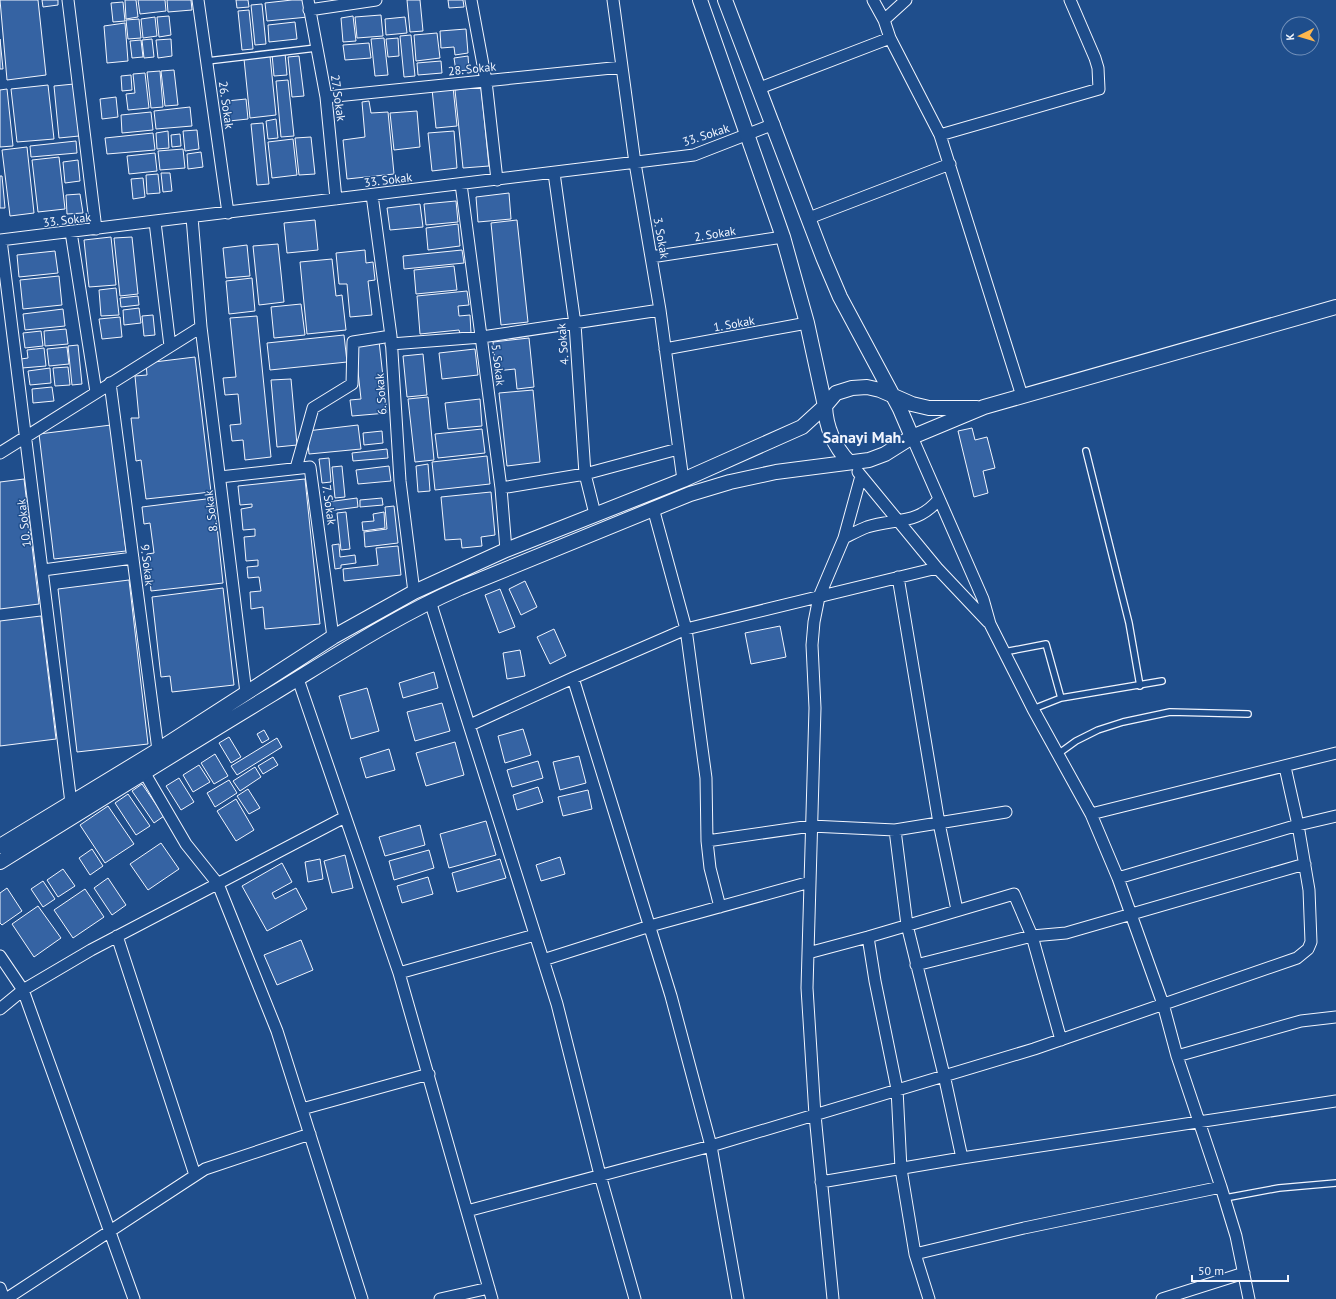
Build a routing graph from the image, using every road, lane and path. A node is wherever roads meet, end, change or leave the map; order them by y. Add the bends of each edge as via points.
1 (68, 0) edge
2 (198, 0) edge
3 (376, 0) edge
4 (471, 0) edge
5 (612, 0) edge
6 (700, 0) edge
7 (725, 0) edge
8 (873, 0) edge
9 (906, 0) edge
10 (1070, 0) edge
11 (308, 5) edge
12 (884, 20) junction
13 (890, 38) junction
14 (316, 48) junction
15 (207, 61) junction
16 (622, 67) junction
17 (486, 80) junction
18 (760, 88) junction
19 (326, 97) junction
20 (774, 124) junction
21 (748, 134) junction
22 (940, 135) junction
23 (635, 163) junction
24 (950, 164) junction
25 (554, 172) junction
26 (497, 180) junction
27 (461, 184) junction
28 (372, 195) junction
29 (336, 200) junction
30 (228, 213) junction
31 (192, 217) junction
32 (809, 218) junction
33 (155, 222) junction
34 (96, 229) junction
35 (71, 232) junction
36 (783, 237) junction
37 (1, 240) edge
38 (651, 258) junction
39 (1336, 307) edge
40 (660, 310) junction
41 (575, 324) junction
42 (807, 324) junction
43 (201, 327) junction
44 (482, 337) junction
45 (391, 340) junction
46 (170, 346) junction
47 (665, 349) junction
48 (110, 383) junction
49 (96, 392) junction
50 (892, 395) junction
51 (1022, 396) junction
52 (825, 406) junction
53 (984, 408) junction
54 (27, 436) junction
55 (912, 437) junction
56 (678, 449) junction
57 (1086, 451) dead end
58 (0, 453) edge
59 (849, 462) junction
60 (296, 468) junction
61 (586, 474) junction
62 (861, 476) junction
63 (220, 477) junction
64 (682, 480) junction
65 (501, 488) junction
66 (939, 499) junction
67 (653, 508) junction
68 (595, 514) junction
69 (899, 521) junction
70 (844, 538) junction
71 (506, 550) junction
72 (133, 558) junction
73 (937, 568) junction
74 (43, 570) junction
75 (898, 577) junction
76 (414, 592) junction
77 (818, 597) junction
78 (430, 602) junction
79 (990, 624) junction
80 (686, 629) junction
81 (333, 637) junction
82 (1004, 652) junction
83 (573, 678) junction
84 (298, 679) junction
85 (1162, 681) dead end
86 (1140, 686) junction
87 (246, 693) junction
88 (1061, 698) junction
89 (1033, 709) junction
90 (1248, 714) dead end
91 (470, 725) junction
92 (158, 750) junction
93 (1336, 753) edge
94 (1058, 754) junction
95 (1285, 767) junction
96 (144, 772) junction
97 (70, 803) junction
98 (1006, 812) dead end
99 (1091, 814) junction
100 (1336, 816) edge
101 (345, 818) junction
102 (939, 824) junction
103 (1298, 825) junction
104 (811, 826) junction
105 (895, 830) junction
106 (707, 841) junction
107 (0, 846) edge
108 (0, 862) edge
109 (1305, 864) junction
110 (1118, 878) junction
111 (810, 882) junction
112 (218, 884) junction
113 (720, 907) junction
114 (956, 910) junction
115 (1132, 914) junction
116 (907, 924) junction
117 (650, 926) junction
118 (535, 935) junction
119 (117, 936) junction
120 (1032, 936) junction
121 (868, 937) junction
122 (808, 953) junction
123 (0, 956) edge
124 (543, 960) junction
125 (916, 965) junction
126 (399, 973) junction
127 (23, 990) junction
128 (1163, 1004) junction
129 (0, 1008) edge
130 (1336, 1017) edge
131 (1062, 1040) junction
132 (1177, 1056) junction
133 (429, 1074) junction
134 (944, 1075) junction
135 (897, 1089) junction
136 (1336, 1101) edge
137 (302, 1109) junction
138 (815, 1115) junction
139 (1200, 1120) junction
140 (310, 1134) junction
141 (711, 1146) junction
142 (962, 1158) junction
143 (901, 1169) junction
144 (195, 1175) junction
145 (600, 1175) junction
146 (821, 1182) junction
147 (1336, 1183) edge
148 (1223, 1192) junction
149 (467, 1211) junction
150 (110, 1230) junction
151 (915, 1254) junction
152 (1244, 1273) junction
153 (0, 1288) edge
154 (490, 1294) edge
155 (5, 1299) edge
156 (134, 1299) edge
157 (362, 1299) edge
158 (440, 1299) edge
159 (635, 1299) edge
160 (738, 1299) edge
161 (833, 1299) edge
162 (929, 1299) edge
163 (1162, 1299) edge
164 (1249, 1299) edge

1 - 34 street
2 - 15 street, 26. Sokak
3 - 11 street
4 - 17 street
5 - 16 street, 3. Sokak
6 - 21 street
7 - 18 street
8 - 12 street
9 - 12 street
10 - 22 street via 1095,58 1099,89
11 - 14 street, 27. Sokak
12 - 13 street
13 - 18 street
13 - 22 street
14 - 15 lane
14 - 19 street, 27. Sokak
15 - 30 street, 26. Sokak
16 - 17 street, 28. Sokak
16 - 23 street, 3. Sokak
17 - 19 street, 28. Sokak
17 - 26 street
18 - 20 street
19 - 29 street, 27. Sokak
20 - 21 street, 33. Sokak
20 - 32 street
21 - 23 street, 33. Sokak via 694,155
21 - 36 street
22 - 24 street
23 - 25 street, 33. Sokak
23 - 38 street, 3. Sokak
24 - 32 street
24 - 51 street
25 - 26 street, 33. Sokak
25 - 41 street, 4. Sokak
26 - 27 street, 33. Sokak
27 - 28 street, 33. Sokak
27 - 44 street, 5. Sokak
28 - 29 street, 33. Sokak
28 - 45 street, 6. Sokak
29 - 30 street, 33. Sokak
30 - 31 street, 33. Sokak
31 - 33 street, 33. Sokak
31 - 43 street, 8. Sokak
32 - 50 street via 840,296
33 - 34 street, 33. Sokak
33 - 46 street
34 - 35 street, 33. Sokak
35 - 37 street, 33. Sokak
35 - 49 street
36 - 38 street, 2. Sokak
36 - 42 street
37 - 54 street, 10. Sokak
38 - 40 street, 3. Sokak
39 - 51 street
40 - 41 street
40 - 47 street, 3. Sokak
41 - 44 street
41 - 61 street, 4. Sokak
42 - 47 street, 1. Sokak
42 - 52 street
43 - 46 street
43 - 63 street, 8. Sokak
44 - 45 street
44 - 65 street, 5. Sokak
45 - 60 street via 353,342 352,384 313,408
45 - 76 street, 6. Sokak via 400,481
46 - 48 street
47 - 56 street, 3. Sokak
48 - 49 street
48 - 72 street, 9. Sokak
49 - 54 street
50 - 52 street via 867,387 852,388 836,393
50 - 53 street via 929,408
50 - 55 street
51 - 53 street
52 - 59 street via 826,420 832,438
52 - 64 street via 802,426
53 - 55 street
54 - 58 street
54 - 74 street, 10. Sokak
55 - 59 street via 886,454 869,460
55 - 66 street
56 - 61 street
56 - 64 street, 3. Sokak
57 - 86 lane via 1129,623
59 - 62 street
59 - 67 street via 776,472 730,482
60 - 63 street, 7. Sokak
60 - 81 street, 7. Sokak via 310,467
61 - 65 street
61 - 68 street, 4. Sokak
62 - 69 street
62 - 70 street
63 - 87 street, 8. Sokak
64 - 68 street
65 - 71 street, 5. Sokak
66 - 69 street via 920,515
66 - 79 street via 983,598
67 - 78 street
67 - 80 street
68 - 71 street
69 - 70 street via 867,527
69 - 73 street
70 - 77 street
71 - 76 street
72 - 74 street
72 - 92 street, 9. Sokak
73 - 75 street
73 - 79 street
74 - 97 street, 10. Sokak
75 - 77 street
75 - 102 street
76 - 81 street
77 - 80 street
77 - 104 street via 812,645 816,708
78 - 84 street
78 - 91 street
79 - 82 street
80 - 83 street
80 - 106 street via 706,778
81 - 87 street
82 - 88 lane via 1046,644
82 - 89 street
83 - 91 street
83 - 117 street
84 - 96 street
84 - 101 street
85 - 86 lane
86 - 88 lane
87 - 92 street
88 - 89 lane
89 - 94 street
90 - 94 lane via 1170,712 1122,722 1076,741
91 - 118 street
92 - 97 street
93 - 95 street
94 - 99 street
95 - 99 street
95 - 103 street
96 - 108 street
96 - 112 street via 186,844
97 - 107 street
98 - 102 street
99 - 110 street
100 - 103 street
101 - 112 street
101 - 126 street
102 - 105 street
102 - 114 street
103 - 109 street
103 - 110 street
104 - 105 street
104 - 106 street
104 - 111 street
105 - 116 street
106 - 113 street via 710,868
109 - 115 street
109 - 128 street via 1311,942 1302,955
110 - 115 street
111 - 113 street
111 - 122 street
112 - 119 street
112 - 137 street via 277,1031
113 - 117 street
114 - 116 street
114 - 120 street via 1014,894
115 - 120 street via 1066,933
115 - 128 street
116 - 121 street
116 - 125 street
117 - 124 street
117 - 141 street
118 - 124 street
118 - 126 street
119 - 127 street
119 - 144 street
120 - 125 street
120 - 131 street
121 - 122 street
121 - 135 street
122 - 138 street via 807,988
123 - 127 street
124 - 145 street via 557,1004
125 - 134 street
126 - 133 street
127 - 129 street
127 - 150 street
128 - 131 street
128 - 132 street
130 - 132 street via 1301,1021
131 - 134 street
132 - 139 street
133 - 137 street
133 - 149 street
134 - 135 street
134 - 142 street
135 - 138 street
135 - 143 street
136 - 139 street
137 - 140 street
138 - 141 street
138 - 146 street
139 - 142 street
139 - 148 street
140 - 144 street via 205,1169
140 - 157 street
141 - 145 street
141 - 160 street
142 - 143 street
143 - 146 street
143 - 151 street
144 - 150 street
145 - 149 street
145 - 159 street
146 - 161 street
147 - 148 lane
148 - 151 street via 1024,1228
148 - 152 street
149 - 154 street
150 - 155 street
150 - 156 street
151 - 162 street
152 - 163 street
152 - 164 street
153 - 155 street
154 - 158 street

